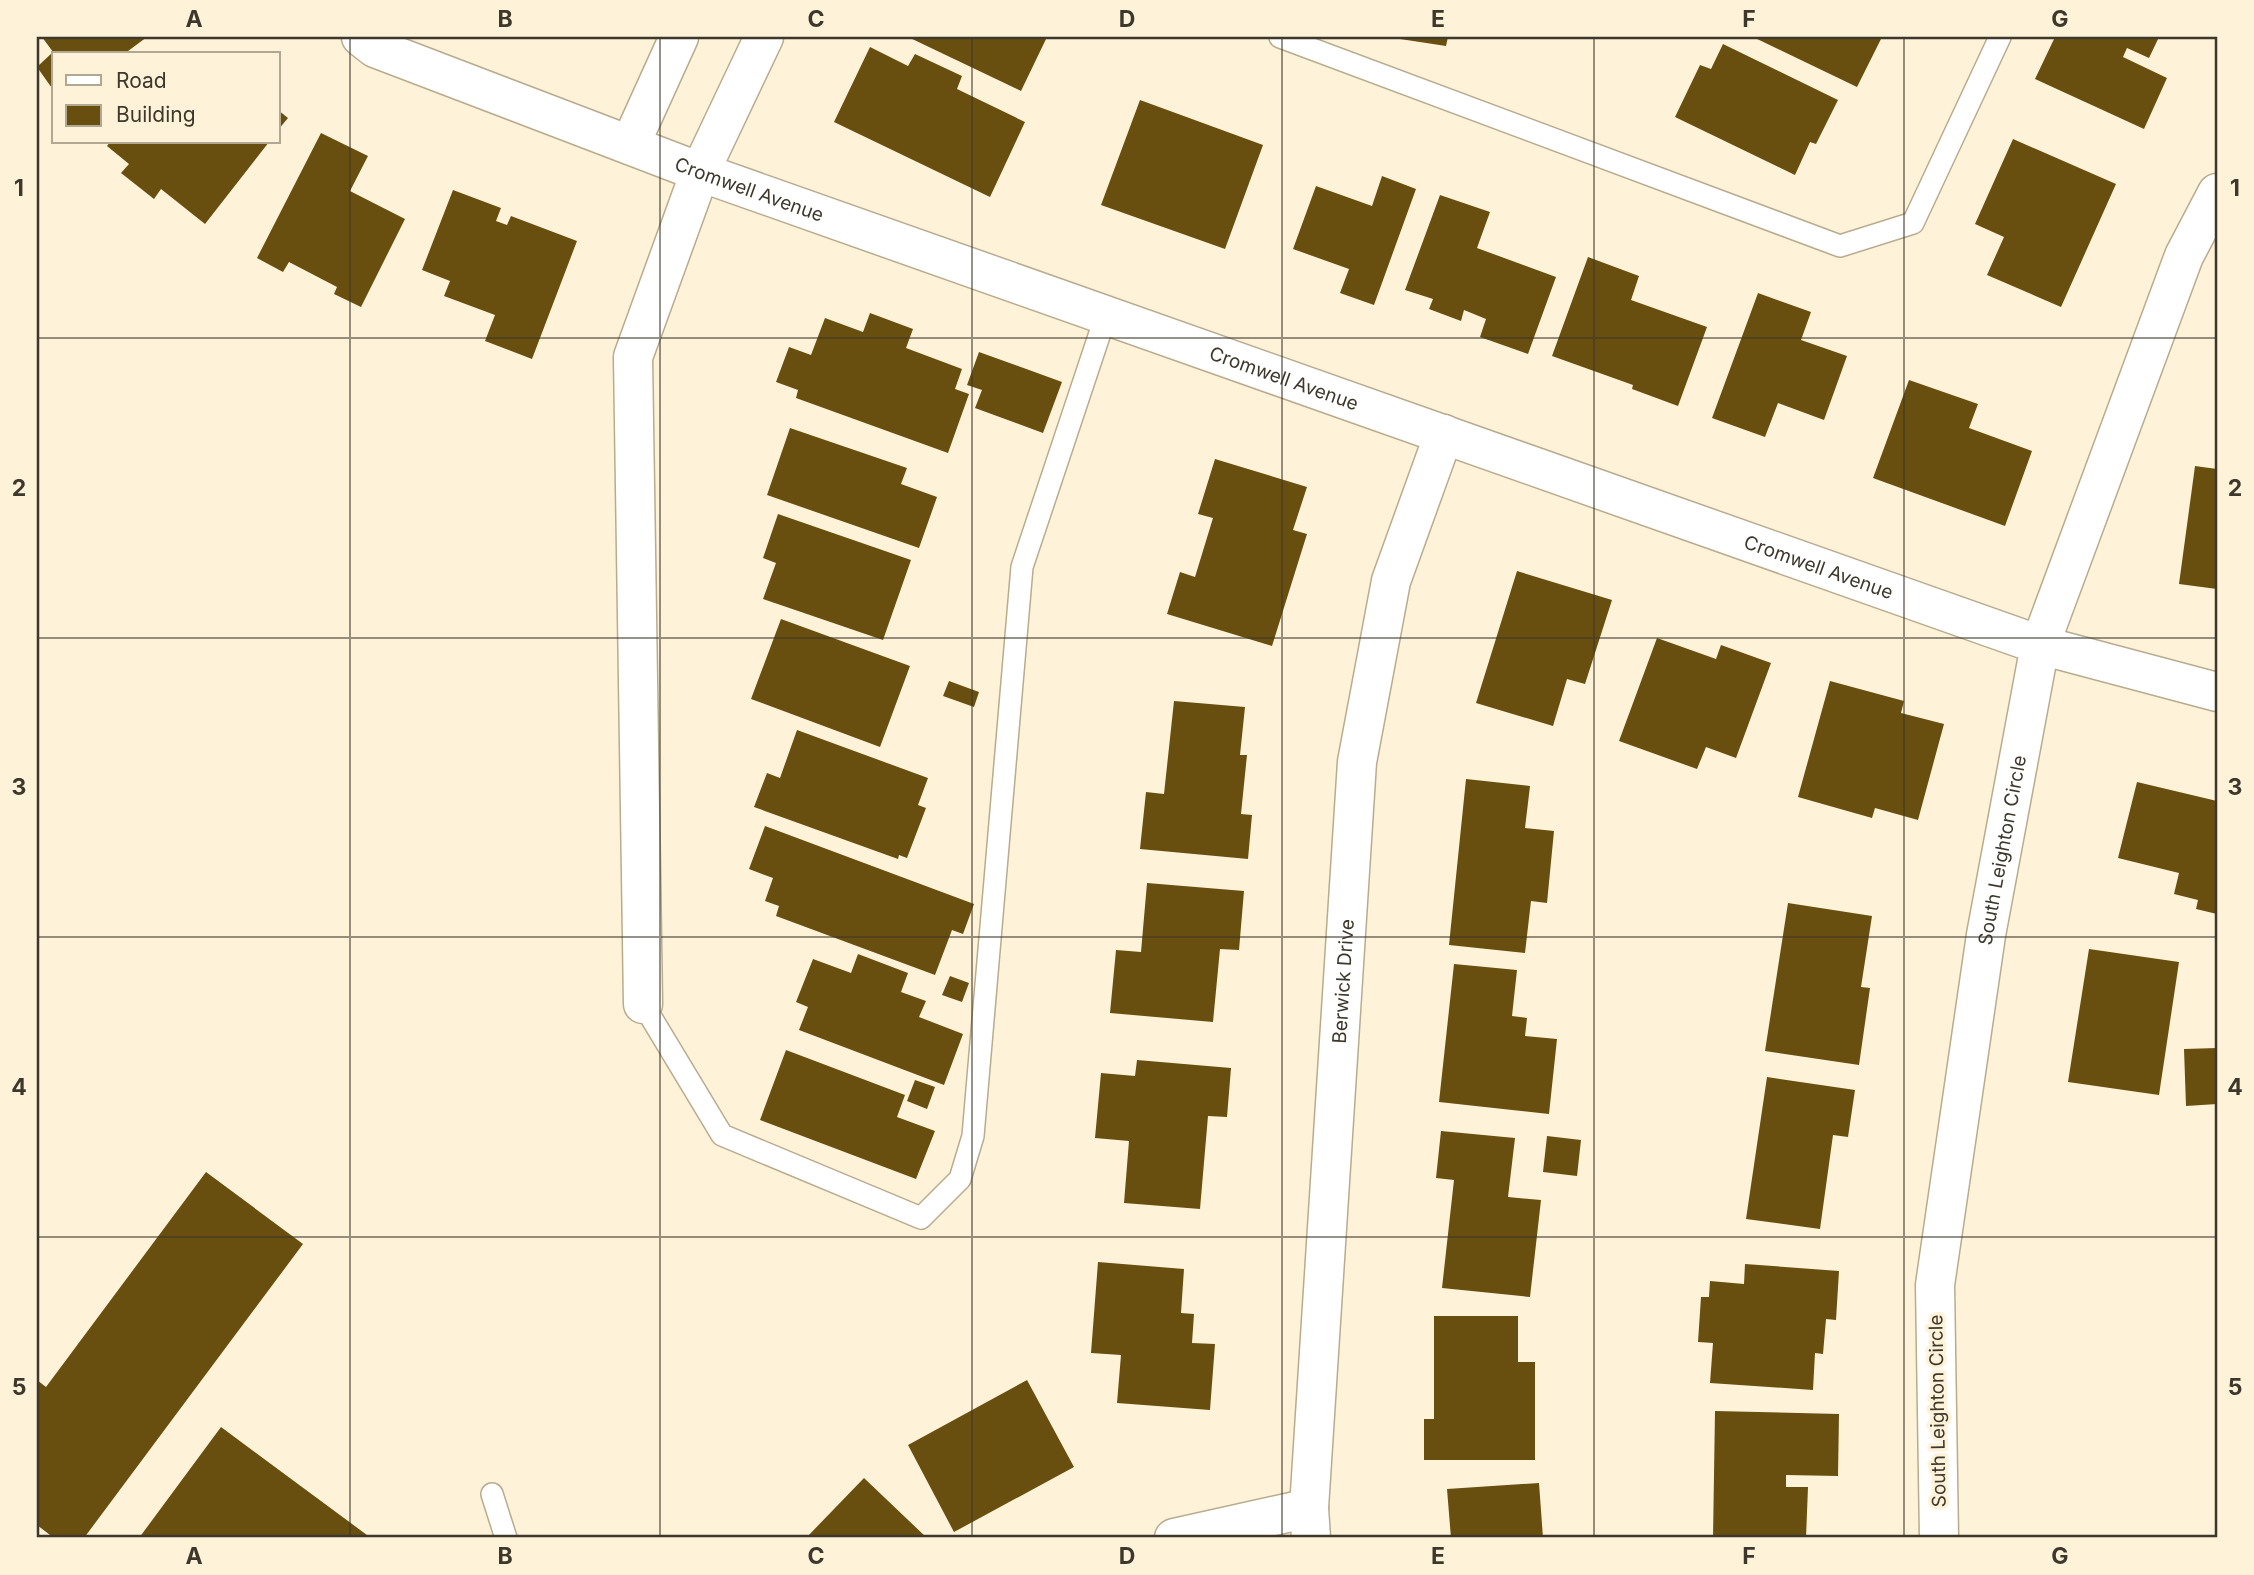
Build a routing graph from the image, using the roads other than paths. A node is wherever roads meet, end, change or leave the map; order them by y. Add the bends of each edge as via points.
1 (361, 37) edge
2 (679, 37) edge
3 (764, 37) edge
4 (1280, 37) edge
5 (2000, 37) edge
6 (630, 145) junction
7 (700, 172) junction
8 (2217, 193) edge
9 (1106, 315) junction
10 (1444, 434) junction
11 (2040, 645) junction
12 (2217, 692) edge
13 (643, 1004) joint
14 (492, 1494) dead end
15 (1310, 1523) edge
16 (506, 1538) edge
17 (1174, 1538) edge
18 (1939, 1538) edge

1 - 6 street, Cromwell Avenue via 375,48
2 - 6 street
3 - 7 street
4 - 5 lane via 1840,246 1913,223
6 - 7 street, Cromwell Avenue
7 - 9 street, Cromwell Avenue
7 - 13 street via 633,357
8 - 11 street, South Leighton Circle via 2183,257
9 - 10 street, Cromwell Avenue
9 - 13 lane via 1022,568 972,1136 960,1179 921,1218 722,1135
10 - 11 street, Cromwell Avenue
10 - 15 street, Berwick Drive via 1391,581 1357,762
11 - 12 street, Cromwell Avenue
11 - 18 street, South Leighton Circle via 1986,935 1935,1285
14 - 16 lane
15 - 17 street

